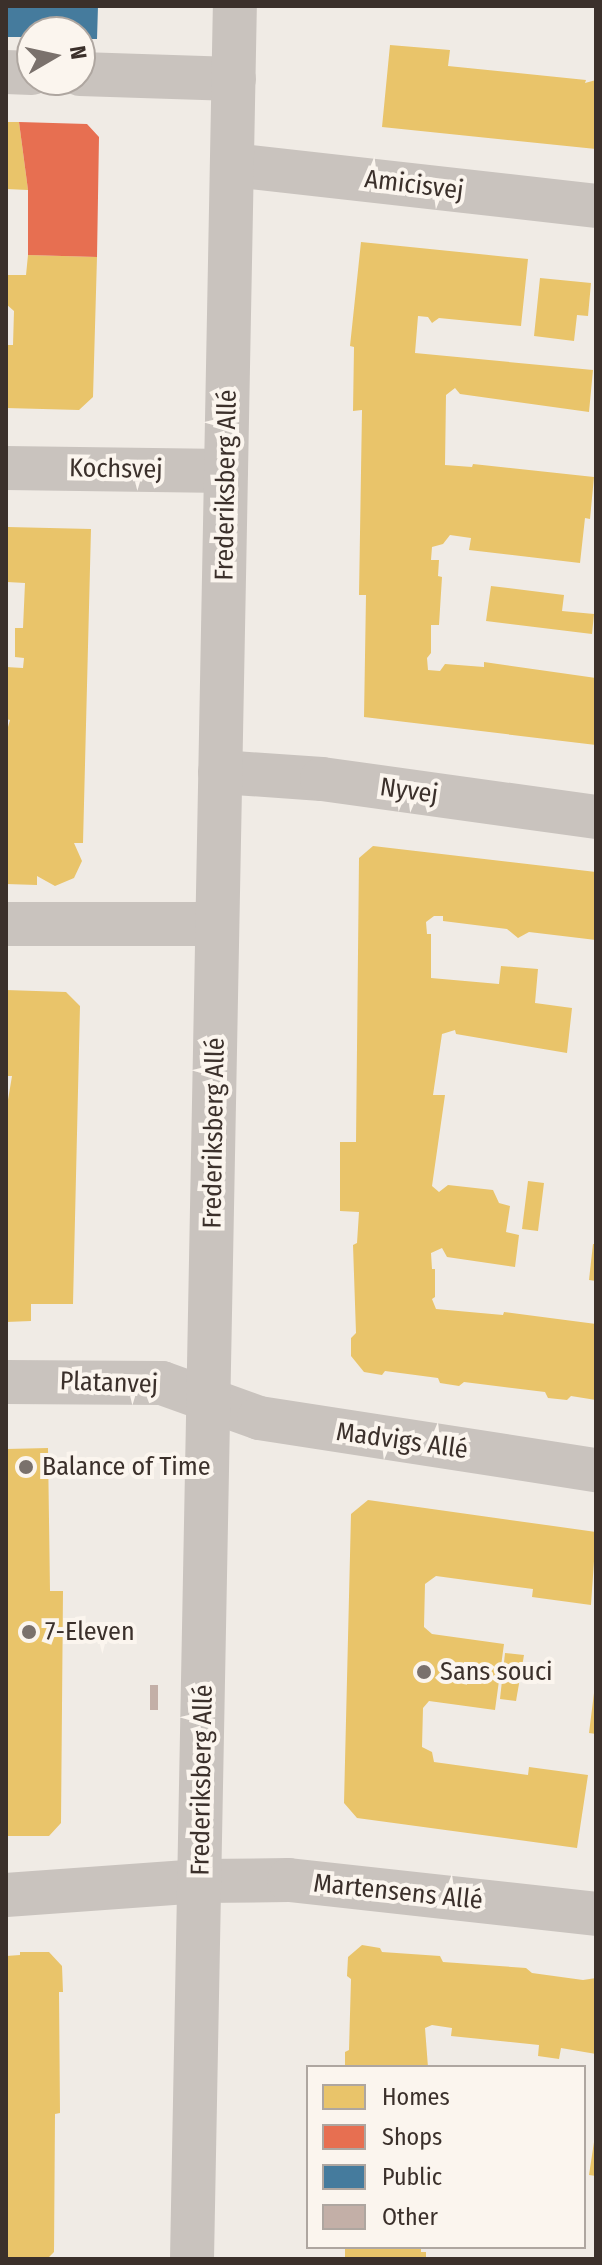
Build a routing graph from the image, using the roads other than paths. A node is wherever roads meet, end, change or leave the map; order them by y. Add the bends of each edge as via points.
1 (235, 6) edge
2 (96, 75) edge
3 (234, 79) junction
4 (232, 165) junction
5 (596, 206) edge
6 (6, 468) edge
7 (226, 471) junction
8 (220, 772) junction
9 (596, 817) edge
10 (6, 924) edge
11 (217, 924) junction
12 (6, 1382) edge
13 (211, 1399) junction
14 (596, 1470) edge
15 (200, 1881) junction
16 (6, 1895) edge
17 (596, 1914) edge
18 (192, 2259) edge

1 - 3 street, Frederiksberg Allé
2 - 3 street
3 - 4 street, Frederiksberg Allé
4 - 5 street, Amicisvej
4 - 7 street, Frederiksberg Allé
6 - 7 street, Kochsvej
7 - 8 street, Frederiksberg Allé
8 - 9 street, Nyvej via 322,779
8 - 11 street, Frederiksberg Allé
10 - 11 street
11 - 13 street, Frederiksberg Allé
12 - 13 street, Platanvej via 144,1381
13 - 14 street, Madvigs Allé via 276,1422
13 - 15 street, Frederiksberg Allé
15 - 16 street, Martensens Allé
15 - 17 street, Martensens Allé via 289,1880
15 - 18 street, Frederiksberg Allé

